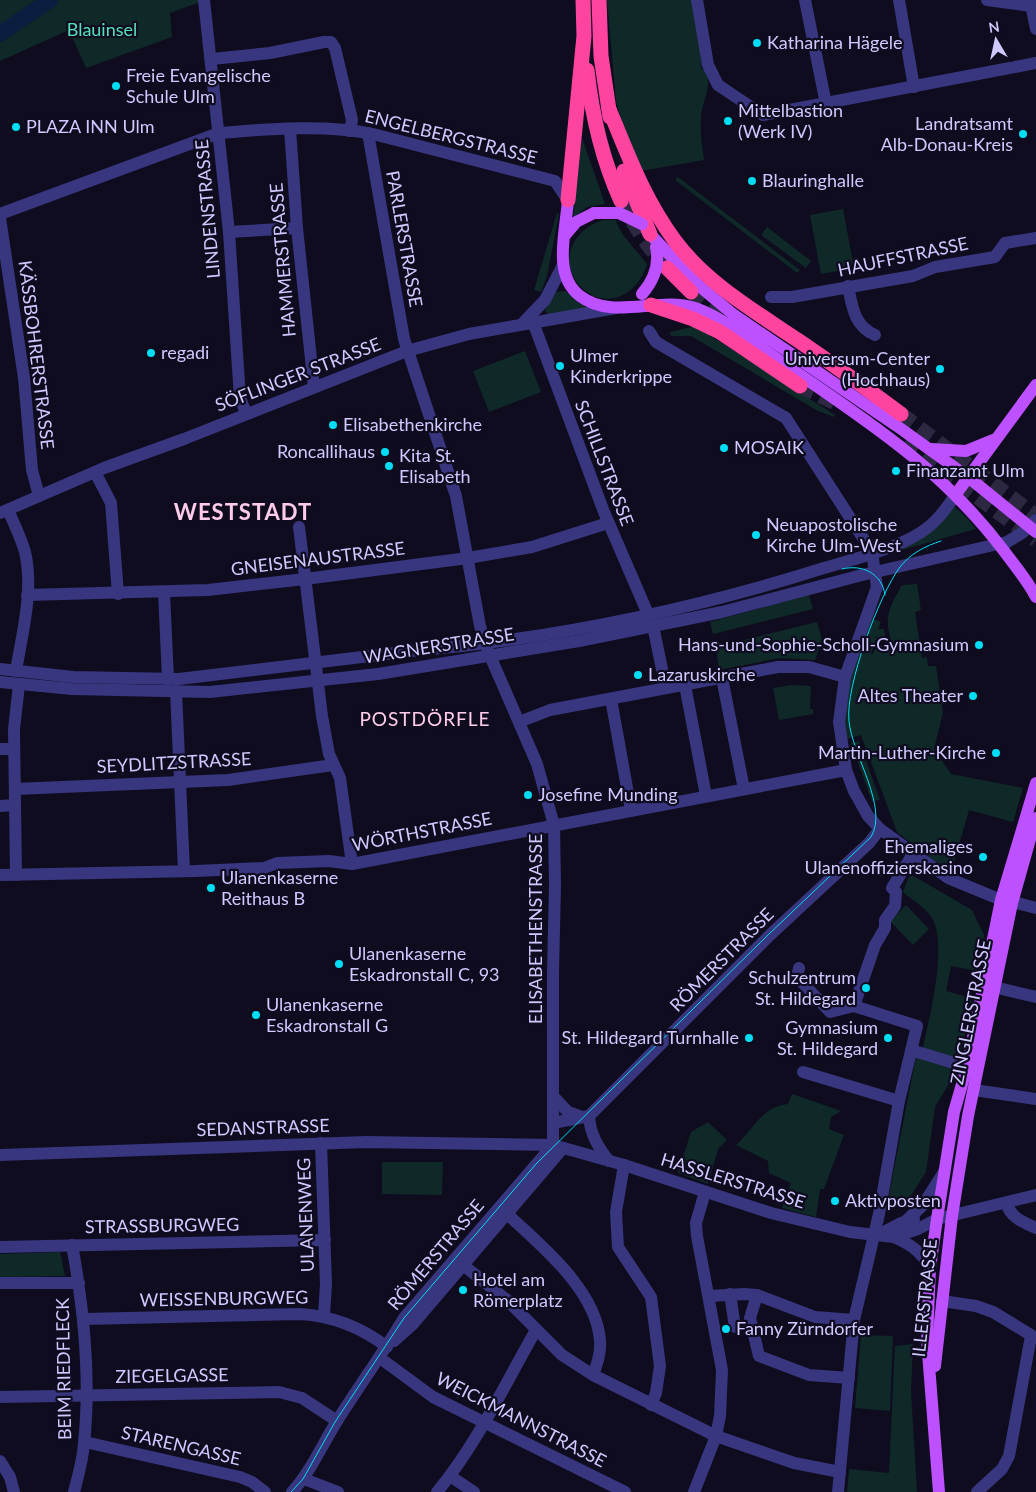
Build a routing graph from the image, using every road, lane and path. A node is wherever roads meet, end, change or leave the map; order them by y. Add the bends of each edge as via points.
1 (204, 0) edge
2 (583, 0) edge
3 (599, 0) edge
4 (697, 0) edge
5 (805, 0) edge
6 (899, 0) edge
7 (987, 0) edge
8 (1031, 3) edge
9 (1036, 29) edge
10 (584, 36) junction
11 (212, 59) junction
12 (1036, 62) edge
13 (914, 87) junction
14 (826, 104) junction
15 (609, 109) junction
16 (290, 129) junction
17 (350, 131) junction
18 (218, 133) junction
19 (368, 133) junction
20 (571, 168) junction
21 (555, 181) junction
22 (568, 200) junction
23 (622, 201) tunnel mouth
24 (0, 216) edge
25 (297, 228) junction
26 (229, 232) junction
27 (565, 235) junction
28 (649, 235) junction
29 (1036, 238) edge
30 (562, 265) junction
31 (667, 268) tunnel mouth
32 (848, 286) junction
33 (691, 292) tunnel mouth
34 (771, 297) dead end
35 (646, 300) junction
36 (621, 307) junction
37 (527, 323) junction
38 (649, 331) dead end
39 (875, 335) dead end
40 (407, 351) junction
41 (1036, 385) edge
42 (800, 386) tunnel mouth
43 (314, 387) junction
44 (246, 413) junction
45 (901, 414) tunnel mouth
46 (996, 438) junction
47 (928, 448) junction
48 (95, 472) junction
49 (968, 477) junction
50 (956, 494) junction
51 (39, 496) junction
52 (4, 511) edge
53 (606, 517) junction
54 (1034, 526) edge
55 (299, 527) dead end
56 (998, 544) junction
57 (872, 552) junction
58 (468, 558) junction
59 (876, 572) junction
60 (305, 579) junction
61 (164, 592) junction
62 (1035, 593) edge
63 (118, 594) junction
64 (27, 595) junction
65 (651, 620) junction
66 (485, 643) junction
67 (490, 656) junction
68 (315, 663) junction
69 (0, 669) edge
70 (16, 671) junction
71 (845, 677) junction
72 (722, 678) junction
73 (168, 679) junction
74 (0, 682) edge
75 (318, 682) junction
76 (19, 685) junction
77 (685, 685) junction
78 (666, 688) junction
79 (176, 692) junction
80 (611, 699) junction
81 (519, 722) junction
82 (0, 749) edge
83 (14, 749) junction
84 (333, 766) junction
85 (846, 770) junction
86 (179, 782) junction
87 (1036, 783) edge
88 (15, 789) junction
89 (744, 789) junction
90 (706, 796) junction
91 (15, 805) junction
92 (0, 806) edge
93 (631, 810) junction
94 (1036, 818) edge
95 (554, 825) junction
96 (880, 829) junction
97 (913, 854) junction
98 (352, 864) junction
99 (184, 871) junction
100 (0, 875) edge
101 (16, 875) junction
102 (1007, 902) junction
103 (1036, 908) edge
104 (799, 968) dead end
105 (988, 986) junction
106 (1036, 996) edge
107 (854, 1006) junction
108 (911, 1050) junction
109 (967, 1067) junction
110 (803, 1072) dead end
111 (974, 1090) junction
112 (553, 1096) junction
113 (1036, 1099) edge
114 (899, 1101) junction
115 (586, 1116) junction
116 (553, 1123) junction
117 (321, 1144) junction
118 (558, 1147) junction
119 (0, 1155) edge
120 (609, 1161) junction
121 (624, 1165) junction
122 (540, 1167) junction
123 (944, 1172) junction
124 (705, 1192) junction
125 (1036, 1195) edge
126 (1006, 1203) junction
127 (507, 1214) junction
128 (952, 1216) junction
129 (937, 1219) junction
130 (907, 1220) junction
131 (1036, 1228) edge
132 (877, 1235) junction
133 (894, 1237) junction
134 (325, 1240) junction
135 (72, 1246) junction
136 (0, 1247) edge
137 (463, 1265) junction
138 (930, 1268) junction
139 (79, 1282) junction
140 (0, 1283) edge
141 (730, 1294) junction
142 (757, 1295) junction
143 (710, 1296) junction
144 (942, 1300) junction
145 (324, 1315) junction
146 (84, 1319) junction
147 (854, 1320) junction
148 (734, 1327) dead end
149 (536, 1330) junction
150 (1034, 1337) edge
151 (383, 1352) junction
152 (594, 1375) junction
153 (849, 1378) junction
154 (932, 1383) junction
155 (85, 1395) junction
156 (0, 1397) edge
157 (651, 1405) junction
158 (337, 1421) junction
159 (484, 1422) junction
160 (716, 1436) junction
161 (84, 1442) junction
162 (0, 1462) edge
163 (840, 1472) junction
164 (450, 1476) junction
165 (304, 1479) junction
166 (617, 1490) edge
167 (14, 1492) edge
168 (74, 1492) edge
169 (265, 1492) edge
170 (292, 1492) edge
171 (338, 1492) edge
172 (437, 1492) edge
173 (474, 1492) edge
174 (694, 1492) edge
175 (838, 1492) edge
176 (939, 1492) edge
177 (977, 1492) edge

1 - 11 street, LINDENSTRASSE
2 - 10 highway
3 - 15 highway via 601,56
4 - 14 street via 708,65 718,85 758,112 768,115
5 - 14 street
6 - 13 street
7 - 8 street
8 - 9 street
10 - 20 highway
10 - 23 highway via 600,146
11 - 17 street via 331,42 352,120
11 - 18 street, LINDENSTRASSE
12 - 13 street
13 - 14 street
15 - 28 highway via 617,152
15 - 45 highway via 640,184 688,256 738,300
16 - 17 street, ENGELBERGSTRASSE
16 - 18 street, ENGELBERGSTRASSE
16 - 25 street, HAMMERSTRASSE
17 - 19 street, ENGELBERGSTRASSE
18 - 24 street, ENGELBERGSTRASSE
18 - 26 street, LINDENSTRASSE
19 - 21 street, ENGELBERGSTRASSE
19 - 40 street, PARLERSTRASSE
20 - 21 street, ENGELBERGSTRASSE
20 - 22 highway
21 - 22 street, ENGELBERGSTRASSE
22 - 27 main road
24 - 51 street, KÄSSBOHRERSTRASSE via 24,378 32,470
25 - 26 street
25 - 43 street, HAMMERSTRASSE
26 - 44 street, LINDENSTRASSE via 240,398
27 - 28 main road, bridge via 576,222 594,213 619,213
27 - 30 main road
28 - 35 main road, bridge via 657,267
28 - 47 main road via 698,285 734,315
29 - 32 street, HAUFFSTRASSE via 1005,243 994,256 912,276
30 - 36 main road via 580,297 603,306
30 - 37 street via 545,300
31 - 33 highway
32 - 34 street, HAUFFSTRASSE via 792,297
32 - 39 street via 855,317
35 - 36 main road
35 - 42 highway via 720,332
35 - 50 main road via 694,308 725,323 892,440
36 - 37 street, SÖFLINGER STRASSE
37 - 40 street, SÖFLINGER STRASSE
37 - 53 street, SCHILLSTRASSE
38 - 57 street via 656,342 786,418
40 - 43 street, SÖFLINGER STRASSE
40 - 58 street via 456,496
41 - 46 main road, WAGNERSTRASSE
43 - 44 street, SÖFLINGER STRASSE
44 - 48 street, SÖFLINGER STRASSE
46 - 47 main road via 966,451
46 - 49 main road, WAGNERSTRASSE
47 - 49 main road
48 - 51 street, SÖFLINGER STRASSE
48 - 63 street via 111,503
49 - 50 main road, WAGNERSTRASSE
49 - 54 main road
50 - 56 main road
50 - 57 street, WAGNERSTRASSE via 940,517 920,534
51 - 52 street, SÖFLINGER STRASSE
52 - 64 street via 19,535 28,568
53 - 58 street, GNEISENAUSTRASSE via 532,547
53 - 65 street, SCHILLSTRASSE
54 - 56 street, WAGNERSTRASSE
55 - 60 street
56 - 59 street, WAGNERSTRASSE
56 - 62 main road
57 - 59 street
57 - 65 street, WAGNERSTRASSE
58 - 60 street, GNEISENAUSTRASSE
58 - 66 street
59 - 65 street, WAGNERSTRASSE via 722,612
59 - 71 street via 876,591
60 - 61 street, GNEISENAUSTRASSE
60 - 68 street
61 - 63 street, GNEISENAUSTRASSE
61 - 73 street
63 - 64 street, GNEISENAUSTRASSE
64 - 70 street
65 - 66 street, WAGNERSTRASSE
65 - 67 street, WAGNERSTRASSE
65 - 78 street, SCHILLSTRASSE
66 - 67 street, ELISABETHENSTRASSE
66 - 68 street, WAGNERSTRASSE
67 - 75 street, WAGNERSTRASSE
67 - 81 street, ELISABETHENSTRASSE
68 - 73 street, WAGNERSTRASSE
68 - 75 street
69 - 70 street, WAGNERSTRASSE
70 - 73 street, WAGNERSTRASSE via 73,677
71 - 72 street via 816,668 786,666
71 - 85 street via 839,722
72 - 77 street
72 - 89 street
74 - 76 street, WAGNERSTRASSE
75 - 79 street, WAGNERSTRASSE via 226,692
75 - 84 street
76 - 79 street, WAGNERSTRASSE
76 - 83 street
77 - 78 street
77 - 90 street
78 - 80 street
79 - 86 street
80 - 81 street via 550,710
80 - 93 street
81 - 95 street, ELISABETHENSTRASSE via 537,764
82 - 83 street
83 - 88 street
84 - 86 street, SEYDLITZSTRASSE via 228,780
84 - 98 street via 340,778
85 - 89 street, WÖRTHSTRASSE
85 - 96 street via 857,798
86 - 88 street, SEYDLITZSTRASSE
86 - 99 street
87 - 102 main road, ZINGLERSTRASSE via 1009,867
88 - 91 street
89 - 90 street, WÖRTHSTRASSE
90 - 93 street, WÖRTHSTRASSE
91 - 92 street
91 - 101 street
93 - 95 street, WÖRTHSTRASSE
94 - 102 main road, ZINGLERSTRASSE
95 - 98 street, WÖRTHSTRASSE
95 - 112 street, ELISABETHENSTRASSE
96 - 97 street
96 - 115 street, RÖMERSTRASSE
97 - 102 street via 948,878
97 - 107 street via 892,888 896,892 895,906 885,920 885,928 875,946
98 - 99 street, WÖRTHSTRASSE via 277,863 264,868
99 - 101 street, WÖRTHSTRASSE
100 - 101 street, WÖRTHSTRASSE
102 - 103 street
102 - 105 main road, ZINGLERSTRASSE
104 - 107 street via 797,977 830,1012
105 - 106 street
105 - 109 main road, ZINGLERSTRASSE
105 - 111 main road, ZINGLERSTRASSE
107 - 108 street via 917,1026
108 - 109 street, ZINGLERSTRASSE
108 - 114 street
109 - 123 main road, ZINGLERSTRASSE via 954,1112
110 - 114 street
111 - 113 street
111 - 128 main road, ZINGLERSTRASSE
112 - 115 street via 568,1112
112 - 116 street, ELISABETHENSTRASSE
114 - 132 street
115 - 116 street
115 - 120 street via 600,1150
116 - 118 street, ELISABETHENSTRASSE
117 - 118 street, SEDANSTRASSE via 527,1144
117 - 119 street, SEDANSTRASSE
117 - 134 street, ULANENWEG
118 - 120 street, HASSLERSTRASSE
118 - 122 street
120 - 121 street, HASSLERSTRASSE
121 - 124 street, HASSLERSTRASSE
121 - 157 street via 616,1212 618,1247 651,1297 660,1366
122 - 127 street, RÖMERSTRASSE
122 - 151 street, RÖMERSTRASSE via 404,1318
123 - 129 main road, ZINGLERSTRASSE
123 - 130 street via 929,1197
124 - 132 street, HASSLERSTRASSE via 815,1224
124 - 143 street via 696,1223
125 - 126 street
126 - 128 street
126 - 131 street via 1015,1217
127 - 137 street, RÖMERSTRASSE
127 - 152 street via 554,1258 577,1286 596,1323 600,1342
128 - 129 street
128 - 144 main road, ILLERSTRASSE
129 - 130 street
129 - 133 street
129 - 138 main road, ILLERSTRASSE
130 - 132 street
132 - 133 street, HASSLERSTRASSE
132 - 147 street
133 - 138 street via 920,1253
134 - 135 street, STRASSBURGWEG
134 - 145 street, ULANENWEG
135 - 136 street, STRASSBURGWEG
135 - 139 street, BEIM RIEDFLECK
137 - 149 street via 507,1300
137 - 151 street, RÖMERSTRASSE via 412,1325
138 - 154 main road, ILLERSTRASSE via 927,1340
139 - 140 street
139 - 146 street, BEIM RIEDFLECK
141 - 142 street
141 - 143 street
141 - 148 street
142 - 147 street via 815,1317
142 - 153 street via 750,1318 759,1356 809,1375
143 - 160 street via 722,1370
144 - 150 street via 992,1312
144 - 154 main road, ILLERSTRASSE
145 - 146 street, WEISSENBURGWEG
145 - 151 street, WEISSENBURGWEG via 373,1337
146 - 155 street, BEIM RIEDFLECK
147 - 153 street
149 - 152 street via 562,1355
149 - 159 street
150 - 177 street via 1009,1456 1002,1469
151 - 158 street, RÖMERSTRASSE
151 - 159 street, WEICKMANNSTRASSE via 433,1397
152 - 157 street
153 - 163 street
154 - 176 main road, ILLERSTRASSE
155 - 156 street, ZIEGELGASSE
155 - 158 street, ZIEGELGASSE via 279,1392 302,1398
155 - 161 street, BEIM RIEDFLECK
157 - 160 street
158 - 165 street, RÖMERSTRASSE
159 - 164 street
159 - 166 street, WEICKMANNSTRASSE
160 - 163 street via 794,1463
160 - 174 street
161 - 168 street, BEIM RIEDFLECK
161 - 169 street, STARENGASSE via 240,1477
162 - 167 street via 10,1477
163 - 175 street
164 - 172 street
164 - 173 street
165 - 170 street, RÖMERSTRASSE
165 - 171 street

